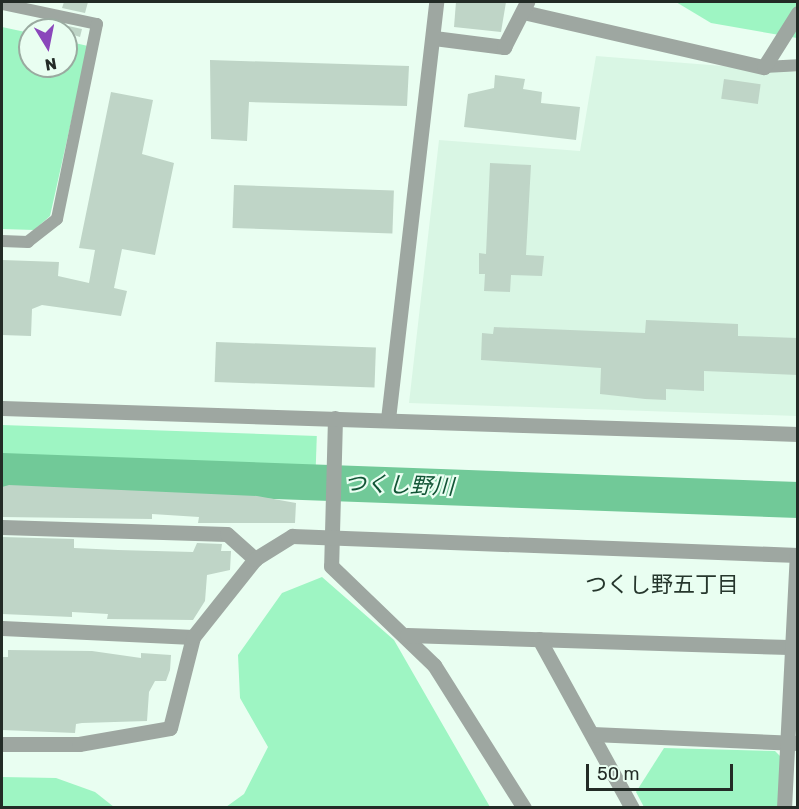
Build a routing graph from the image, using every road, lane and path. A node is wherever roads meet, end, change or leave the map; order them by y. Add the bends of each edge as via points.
1 (436, 2) edge
2 (2, 4) edge
3 (525, 7) edge
4 (798, 13) edge
5 (434, 38) junction
6 (798, 65) edge
7 (764, 67) junction
8 (2, 241) edge
9 (2, 408) edge
10 (335, 418) junction
11 (388, 419) junction
12 (798, 434) edge
13 (2, 527) edge
14 (332, 538) junction
15 (797, 555) edge
16 (255, 559) junction
17 (2, 628) edge
18 (407, 635) junction
19 (193, 636) junction
20 (539, 639) junction
21 (795, 647) edge
22 (592, 734) junction
23 (792, 742) edge
24 (2, 744) edge
25 (525, 807) edge
26 (632, 807) edge
27 (784, 807) edge

1 - 5 street
2 - 8 lane via 96,24 57,219 28,242
3 - 5 street via 504,47
3 - 7 street
4 - 7 street
5 - 11 street
6 - 7 lane
9 - 10 street
10 - 11 street
10 - 14 street
11 - 12 street
13 - 16 street via 227,534
14 - 15 street
14 - 16 street via 292,536
14 - 18 street via 331,566
15 - 21 street
16 - 19 street
17 - 19 street
18 - 20 street
18 - 25 street via 457,694 487,753
19 - 24 street via 170,728 79,744
20 - 21 street
20 - 22 street
21 - 23 street
22 - 23 street
22 - 26 street
23 - 27 street

